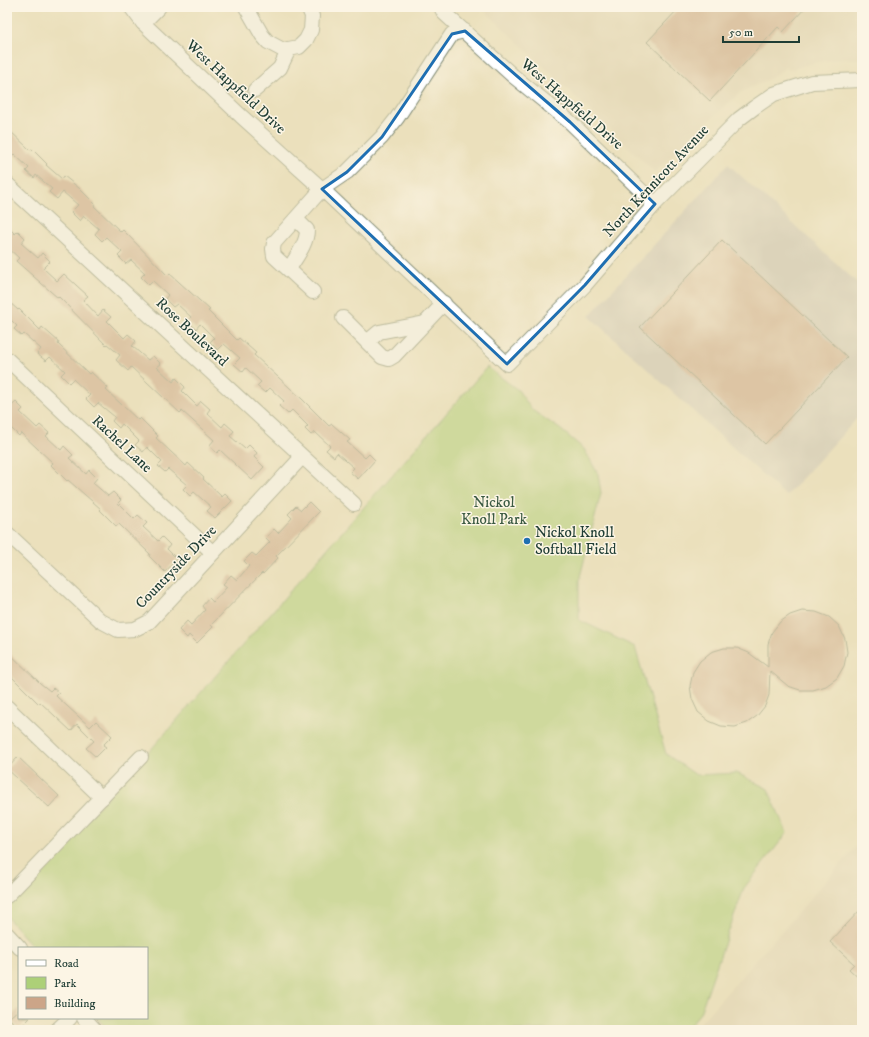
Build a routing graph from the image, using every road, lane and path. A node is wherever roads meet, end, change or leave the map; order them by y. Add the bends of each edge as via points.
1 (131, 7) edge
2 (159, 7) edge
3 (246, 7) edge
4 (308, 7) edge
5 (441, 7) edge
6 (143, 23) junction
7 (466, 31) junction
8 (289, 49) junction
9 (862, 80) edge
10 (255, 90) dead end
11 (7, 184) edge
12 (322, 189) junction
13 (655, 204) junction
14 (296, 219) junction
15 (288, 269) junction
16 (313, 292) dead end
17 (444, 303) junction
18 (343, 318) dead end
19 (425, 323) junction
20 (367, 342) junction
21 (7, 360) edge
22 (507, 364) joint
23 (302, 457) junction
24 (354, 504) dead end
25 (7, 533) edge
26 (213, 553) junction
27 (7, 707) edge
28 (141, 757) dead end
29 (102, 798) junction
30 (7, 896) edge
31 (7, 934) edge
32 (19, 947) edge
33 (69, 1019) edge
34 (85, 1019) edge
35 (57, 1030) edge
36 (95, 1030) edge

1 - 6 street, West Happfield Drive
2 - 6 street
3 - 8 street via 268,42 283,50
4 - 8 street via 312,16 312,30 299,47
5 - 7 street, West Happfield Drive
6 - 12 street, West Happfield Drive
7 - 12 street via 452,34 382,138 347,172
7 - 13 street, West Happfield Drive via 512,75 570,122
8 - 10 street, West Happfield Drive via 280,68
9 - 13 street, North Kennicott Avenue via 812,82 774,94 726,132
11 - 23 street, Rose Boulevard
12 - 14 street
12 - 17 street, West Happfield Drive
13 - 22 street, North Kennicott Avenue via 585,285
14 - 15 street via 307,230 307,236
14 - 15 street via 274,243 273,249 274,256
15 - 16 street
17 - 19 street
17 - 22 street, West Happfield Drive
18 - 20 street
19 - 20 street via 379,332
19 - 20 street via 389,359
21 - 26 street, Rachel Lane
23 - 24 street, Rose Boulevard
23 - 26 street, Countryside Drive
25 - 26 street, Countryside Drive via 102,621 118,630 135,630 149,622
27 - 29 street
28 - 29 street
29 - 30 street
31 - 32 street
33 - 35 street
34 - 36 street

